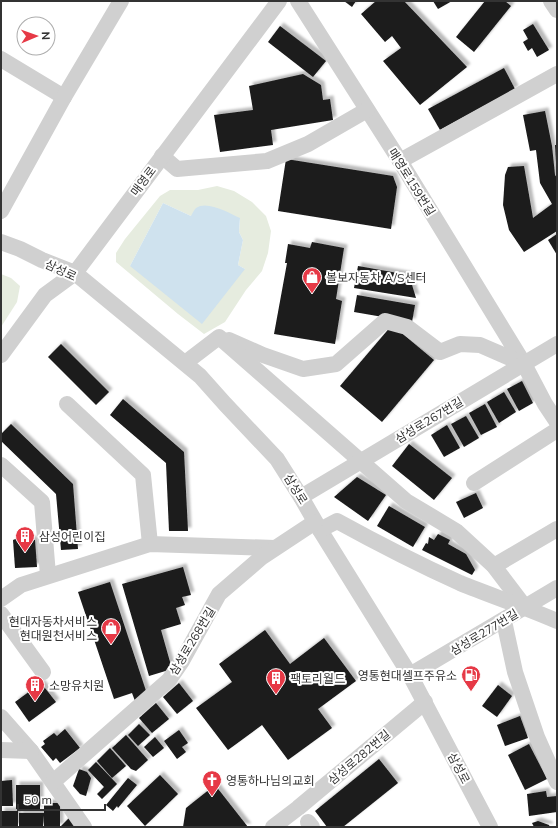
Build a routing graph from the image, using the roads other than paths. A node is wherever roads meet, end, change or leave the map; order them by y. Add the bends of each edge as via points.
1 (120, 1) edge
2 (280, 1) edge
3 (298, 1) edge
4 (551, 1) edge
5 (557, 10) edge
6 (1, 59) edge
7 (557, 74) edge
8 (64, 97) junction
9 (367, 110) junction
10 (162, 156) junction
11 (400, 161) junction
12 (1, 211) edge
13 (1, 242) edge
14 (75, 273) junction
15 (219, 337) junction
16 (557, 344) edge
17 (1, 355) edge
18 (185, 363) junction
19 (524, 364) junction
20 (551, 402) edge
21 (67, 404) dead end
22 (557, 422) edge
23 (557, 430) edge
24 (360, 461) junction
25 (1, 465) edge
26 (474, 482) dead end
27 (301, 497) junction
28 (317, 526) junction
29 (557, 529) edge
30 (150, 544) junction
31 (275, 548) junction
32 (494, 566) junction
33 (48, 575) junction
34 (557, 588) edge
35 (1, 599) edge
36 (525, 607) junction
37 (1, 614) edge
38 (504, 620) junction
39 (557, 621) edge
40 (43, 672) dead end
41 (410, 675) junction
42 (425, 702) junction
43 (1, 717) edge
44 (1, 750) edge
45 (30, 751) junction
46 (53, 782) junction
47 (557, 782) edge
48 (84, 827) edge
49 (273, 827) edge
50 (490, 827) edge

1 - 8 street
2 - 10 street, 매영로
3 - 9 street, 매영로159번길
4 - 5 street
6 - 8 street
7 - 11 street
8 - 12 street
9 - 10 street via 308,144 267,161 178,169
9 - 11 street, 매영로159번길
10 - 14 street, 매영로
11 - 19 street, 매영로159번길
13 - 14 street, 삼성로
14 - 17 street, 매영로 via 45,295
14 - 18 street, 삼성로
15 - 18 street
15 - 19 street via 303,369 336,364 385,321 407,327 440,352 460,344 480,345
15 - 24 street
16 - 19 street, 삼성로267번길
18 - 27 street, 삼성로 via 277,459
19 - 20 street, 매영로159번길
19 - 24 street, 삼성로267번길
20 - 22 street, 매영로159번길
21 - 30 street via 143,475
23 - 26 street
24 - 27 street, 삼성로267번길
24 - 32 street via 406,501 456,531
25 - 33 street via 42,502
27 - 28 street, 삼성로
28 - 31 street, 삼성로268번길
28 - 36 street, 삼성로268번길 via 337,521 460,583
28 - 41 street, 삼성로
29 - 32 street
30 - 31 street
30 - 33 street
31 - 46 street, 삼성로268번길 via 257,560 219,594 169,680
32 - 36 street
33 - 35 street via 21,584
34 - 36 street, 삼성로277번길
36 - 38 street, 삼성로277번길
36 - 39 street
37 - 40 street
38 - 41 street, 삼성로277번길
38 - 47 street via 515,672 536,737
41 - 42 street, 삼성로
42 - 49 street, 삼성로282번길
42 - 50 street, 삼성로
43 - 45 street
44 - 45 street
45 - 46 street
46 - 48 street

